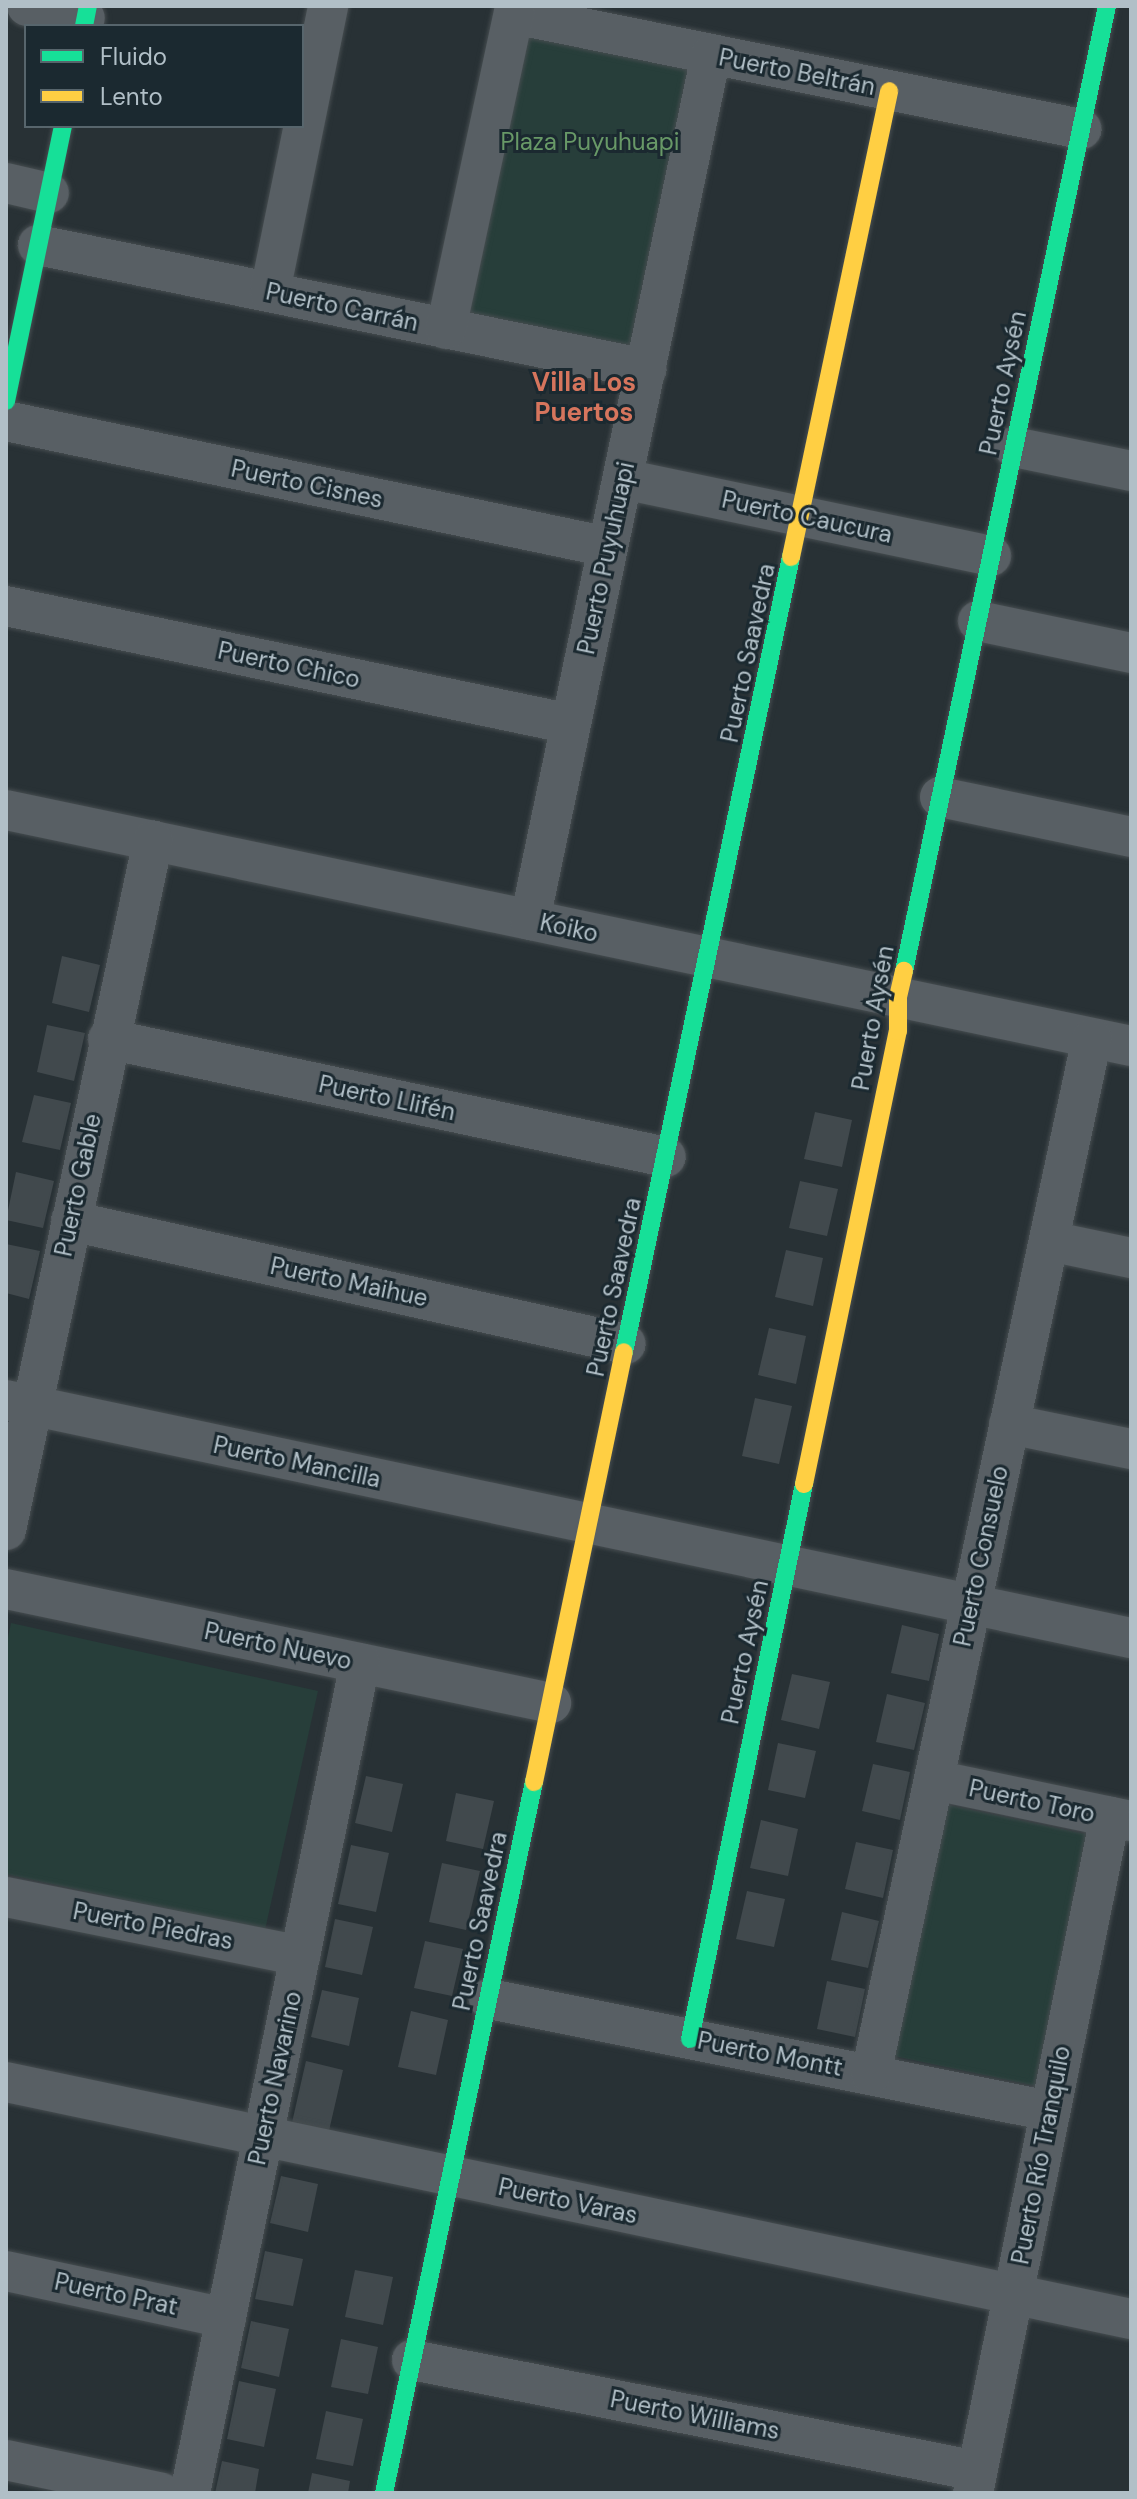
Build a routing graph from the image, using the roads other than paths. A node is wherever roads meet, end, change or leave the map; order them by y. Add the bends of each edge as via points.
1 (27, 6) edge
2 (328, 6) edge
3 (514, 10) edge
4 (1114, 16) edge
5 (86, 17) edge
6 (711, 55) junction
7 (889, 91) junction
8 (304, 124) edge
9 (63, 128) edge
10 (303, 128) edge
11 (1081, 129) junction
12 (6, 183) edge
13 (49, 193) junction
14 (38, 245) junction
15 (270, 292) junction
16 (446, 329) junction
17 (646, 369) junction
18 (8, 380) edge
19 (6, 421) edge
20 (1014, 447) junction
21 (1131, 471) edge
22 (623, 479) junction
23 (802, 516) junction
24 (608, 547) junction
25 (991, 556) junction
26 (6, 606) edge
27 (978, 621) junction
28 (1131, 653) edge
29 (571, 724) junction
30 (940, 797) junction
31 (6, 810) edge
32 (1131, 837) edge
33 (153, 841) junction
34 (530, 920) junction
35 (708, 957) junction
36 (898, 997) junction
37 (1092, 1038) junction
38 (108, 1039) junction
39 (1131, 1046) edge
40 (666, 1157) junction
41 (71, 1221) junction
42 (1049, 1241) junction
43 (1131, 1258) edge
44 (626, 1344) junction
45 (19, 1403) edge
46 (1009, 1424) junction
47 (1131, 1449) edge
48 (589, 1524) junction
49 (6, 1530) edge
50 (787, 1565) junction
51 (6, 1589) edge
52 (971, 1604) junction
53 (1131, 1638) edge
54 (360, 1663) junction
55 (551, 1703) junction
56 (934, 1780) junction
57 (1121, 1819) edge
58 (6, 1897) edge
59 (300, 1956) junction
60 (489, 1999) junction
61 (690, 2039) junction
62 (871, 2074) junction
63 (6, 2082) edge
64 (1050, 2111) junction
65 (263, 2136) junction
66 (451, 2176) junction
67 (6, 2271) edge
68 (1013, 2294) junction
69 (226, 2318) junction
70 (1131, 2319) edge
71 (412, 2360) junction
72 (6, 2460) edge
73 (975, 2482) edge
74 (162, 2493) edge
75 (190, 2493) edge
76 (384, 2493) edge

1 - 5 street
2 - 8 street
3 - 6 street, Puerto Beltrán
3 - 16 street
4 - 11 street, Puerto Aysén
6 - 7 street, Puerto Beltrán
6 - 17 street, Puerto Puyuhuapi
7 - 11 street, Puerto Beltrán
7 - 23 street, Puerto Saavedra
9 - 13 street
10 - 15 street
11 - 20 street, Puerto Aysén
12 - 13 street
13 - 14 street
14 - 15 street, Puerto Carrán
14 - 18 street
15 - 16 street, Puerto Carrán
16 - 17 street, Puerto Carrán
17 - 22 street, Puerto Puyuhuapi
19 - 24 street, Puerto Cisnes
20 - 21 street
20 - 25 street, Puerto Aysén
22 - 23 street, Puerto Caucura
22 - 24 street, Puerto Puyuhuapi
23 - 25 street, Puerto Caucura
23 - 35 street, Puerto Saavedra
24 - 29 street, Puerto Puyuhuapi
25 - 27 street, Puerto Aysén
26 - 29 street, Puerto Chico
27 - 28 street
27 - 30 street, Puerto Aysén
29 - 34 street, Puerto Puyuhuapi
30 - 32 street
30 - 36 street, Puerto Aysén
31 - 33 street, Koiko
33 - 34 street, Koiko
33 - 38 street, Puerto Gable
34 - 35 street, Koiko
35 - 36 street, Koiko
35 - 40 street, Puerto Saavedra
36 - 37 street, Koiko
36 - 50 street, Puerto Aysén via 898,1031
37 - 39 street, Koiko
37 - 42 street, Puerto Consuelo
38 - 40 street, Puerto Llifén
38 - 41 street, Puerto Gable
40 - 44 street, Puerto Saavedra
41 - 44 street, Puerto Maihue
41 - 45 street, Puerto Gable
42 - 43 street
42 - 46 street, Puerto Consuelo
44 - 48 street, Puerto Saavedra
45 - 48 street, Puerto Mancilla
45 - 49 street, Puerto Gable
46 - 47 street
46 - 52 street, Puerto Consuelo
48 - 50 street, Puerto Mancilla
48 - 55 street, Puerto Saavedra
50 - 52 street, Puerto Mancilla
50 - 61 street, Puerto Aysén
51 - 54 street, Puerto Nuevo
52 - 53 street, Puerto Mancilla
52 - 56 street, Puerto Consuelo
54 - 55 street, Puerto Nuevo
54 - 59 street, Puerto Navarino
55 - 60 street, Puerto Saavedra
56 - 57 street, Puerto Toro
56 - 62 street, Puerto Consuelo
57 - 64 street, Puerto Río Tranquilo
58 - 59 street, Puerto Piedras
59 - 65 street, Puerto Navarino
60 - 61 street, Puerto Montt
60 - 66 street, Puerto Saavedra
61 - 62 street, Puerto Montt
62 - 64 street, Puerto Montt
63 - 65 street, Puerto Varas
64 - 68 street, Puerto Río Tranquilo
65 - 66 street, Puerto Varas
65 - 69 street, Puerto Navarino
66 - 68 street, Puerto Varas
66 - 71 street, Puerto Saavedra
67 - 69 street, Puerto Prat
68 - 70 street, Puerto Varas
68 - 73 street, Puerto Río Tranquilo
69 - 75 street, Puerto Navarino
71 - 73 street, Puerto Williams
71 - 76 street, Puerto Saavedra
72 - 74 street

